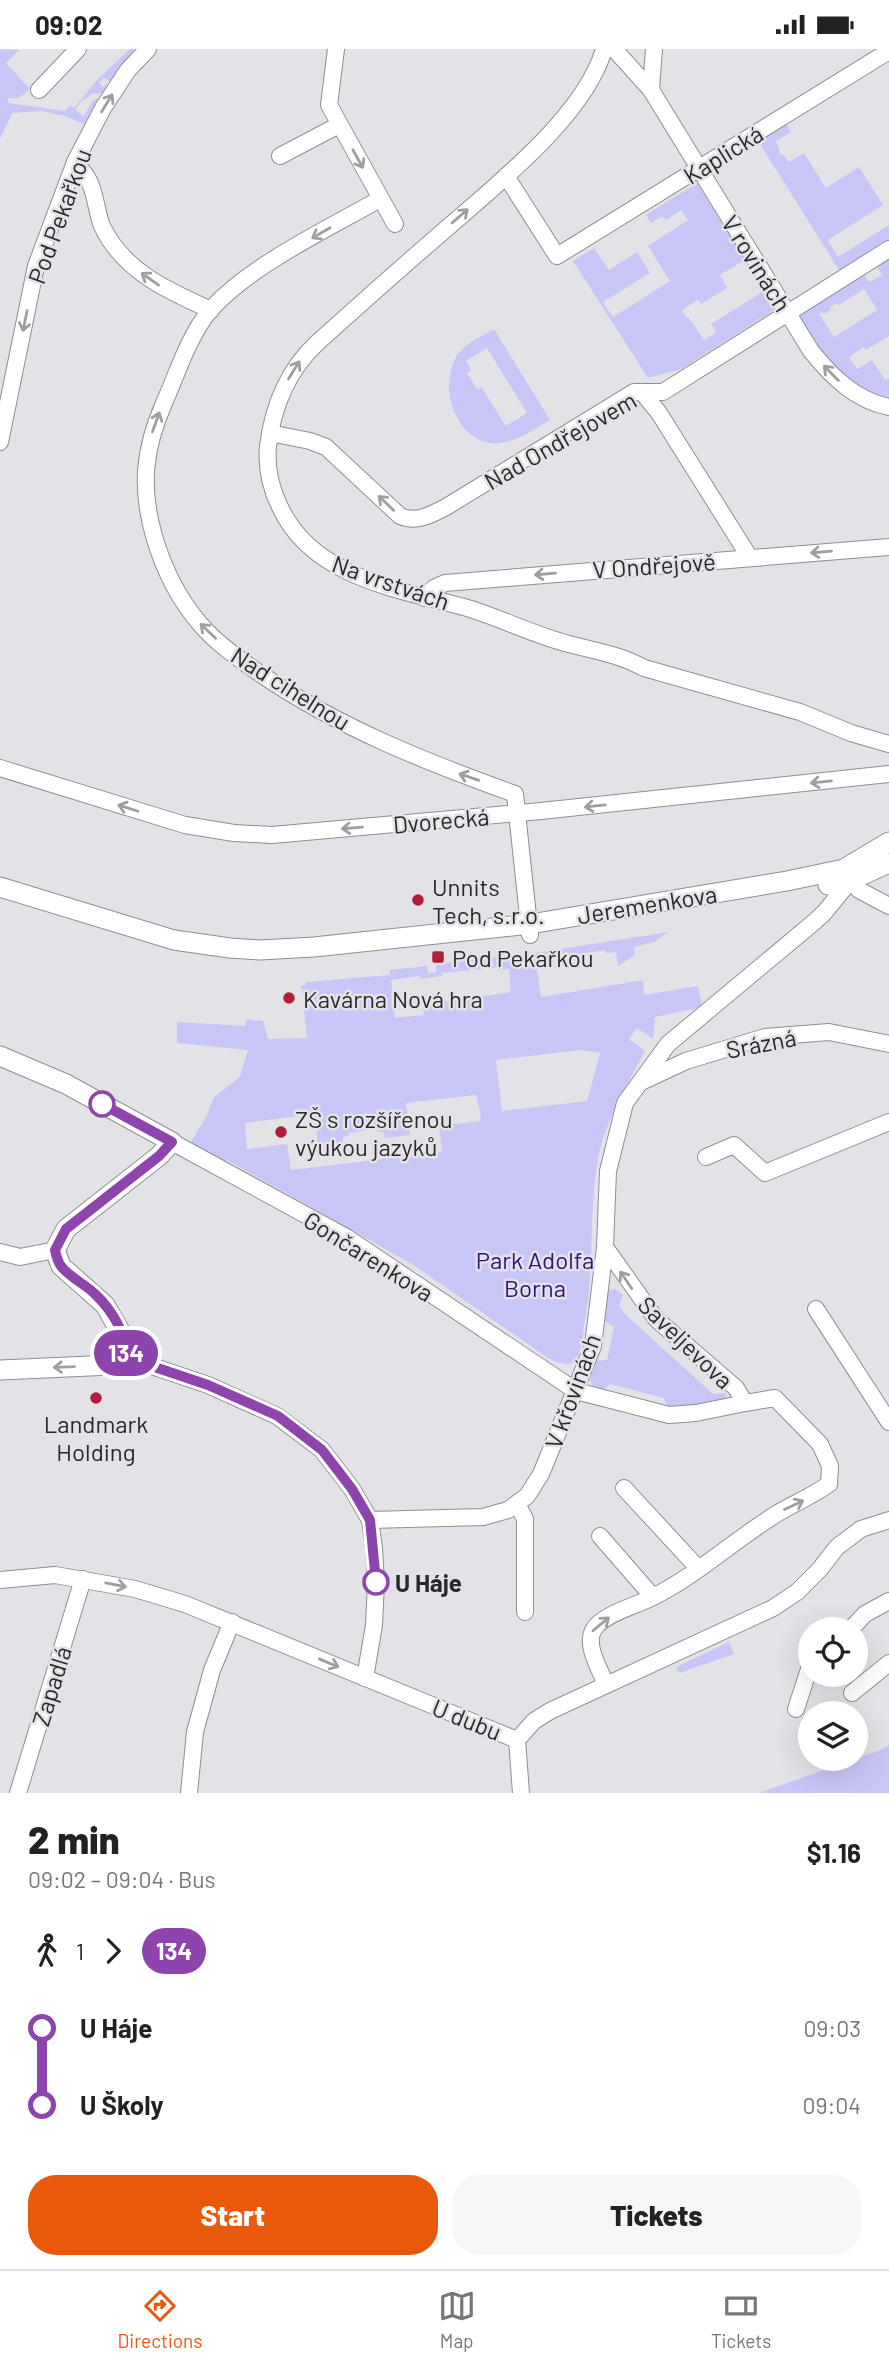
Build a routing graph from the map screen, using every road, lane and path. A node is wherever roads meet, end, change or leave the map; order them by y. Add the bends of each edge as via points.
1 (78, 49) edge
2 (148, 49) edge
3 (336, 49) edge
4 (604, 49) edge
5 (614, 49) edge
6 (654, 49) edge
7 (889, 51) edge
8 (40, 90) dead end
9 (651, 90) junction
10 (340, 125) junction
11 (280, 156) dead end
12 (75, 162) junction
13 (699, 169) junction
14 (506, 176) junction
15 (380, 199) junction
16 (395, 224) dead end
17 (889, 249) edge
18 (211, 310) junction
19 (788, 313) junction
20 (642, 392) junction
21 (889, 407) edge
22 (270, 433) junction
23 (0, 442) edge
24 (889, 547) edge
25 (750, 558) junction
26 (425, 598) junction
27 (889, 744) edge
28 (0, 768) edge
29 (889, 774) edge
30 (517, 813) junction
31 (889, 842) edge
32 (889, 863) edge
33 (847, 874) junction
34 (0, 887) edge
35 (0, 899) edge
36 (889, 906) edge
37 (530, 921) junction
38 (314, 953) junction
39 (889, 1044) edge
40 (0, 1056) edge
41 (639, 1083) junction
42 (889, 1122) edge
43 (172, 1142) junction
44 (706, 1157) dead end
45 (604, 1247) junction
46 (55, 1250) junction
47 (0, 1252) edge
48 (816, 1310) dead end
49 (125, 1357) junction
50 (0, 1370) edge
51 (576, 1391) junction
52 (745, 1403) junction
53 (889, 1422) edge
54 (624, 1488) dead end
55 (517, 1504) junction
56 (370, 1520) junction
57 (889, 1520) edge
58 (600, 1537) dead end
59 (698, 1568) junction
60 (83, 1579) junction
61 (0, 1580) edge
62 (653, 1597) junction
63 (889, 1601) edge
64 (525, 1612) dead end
65 (862, 1617) edge
66 (232, 1622) junction
67 (889, 1663) edge
68 (365, 1678) junction
69 (606, 1684) junction
70 (803, 1687) edge
71 (852, 1693) dead end
72 (796, 1709) dead end
73 (517, 1740) junction
74 (18, 1793) edge
75 (189, 1793) edge
76 (522, 1793) edge

1 - 8 street
12 -> 2 street, Pod Pekařkou via 128,71
3 - 10 street via 330,105
4 - 14 street, Na vrstvách via 594,75 568,115
5 - 9 street, V rovinách
6 - 9 street
7 - 13 street, Kaplická
9 - 13 street, V rovinách
10 - 11 street
10 -> 15 street
18 -> 12 street via 160,286 115,249 101,223 89,180
12 -> 23 street, Pod Pekařkou via 36,267
13 - 14 street, Kaplická via 557,257
13 - 19 street, V rovinách
22 -> 14 street, Na vrstvách via 287,381 308,351
15 - 16 street
15 -> 18 street, Nad cihelnou via 283,255
17 - 19 street, Nad Ondřejovem
30 -> 18 street, Nad cihelnou via 515,794 369,737 243,662 201,625 172,580 149,519 146,455 174,379
19 - 20 street, Nad Ondřejovem via 663,392
21 -> 19 street, V rovinách via 850,391 830,375
20 -> 22 street, Nad Ondřejovem via 634,392 446,507 418,519 400,516 326,447
20 - 25 street
22 - 26 street, Na vrstvách via 270,483 282,512 303,541 333,565
24 -> 25 street, V Ondřejově
25 -> 26 street, V Ondřejově via 445,583
26 - 27 street, Na vrstvách via 800,712
30 -> 28 street, Dvorecká via 272,835 234,833 185,825
29 -> 30 street, Dvorecká
30 - 37 street, Nad cihelnou
31 - 33 street, Jeremenkova
32 - 33 street, Jeremenkova
33 - 36 street via 867,896
33 - 37 street, Jeremenkova
33 - 41 street, V křovinách via 824,913 668,1044
34 - 38 street, Jeremenkova via 186,942
35 - 38 street, Jeremenkova via 195,956 260,961
37 - 38 street, Jeremenkova
39 - 41 street, Srázná via 829,1032 765,1037 685,1061
40 - 43 street, Gončarenkova via 66,1084
41 - 45 street, V křovinách via 625,1103 608,1171
42 - 44 street via 765,1173 734,1145
43 - 46 street via 66,1229
43 - 51 street, Gončarenkova via 346,1237
45 - 51 street, V křovinách via 593,1346
52 -> 45 street, Saveljevova via 736,1388 656,1319
46 - 47 street via 20,1257
46 - 49 street via 61,1266 105,1305 127,1348
48 - 53 street
49 -> 50 street via 112,1365
49 - 56 street via 208,1385 278,1416 322,1450
51 - 52 street, Gončarenkova via 669,1415
51 - 55 street, V křovinách via 541,1474
59 -> 52 street, Saveljevova via 829,1484 830,1466 820,1444 775,1398
54 - 59 street
55 - 56 street, V křovinách via 483,1517
55 - 64 street via 525,1519
56 - 68 street via 376,1582
57 - 69 street, U dubu via 861,1529 837,1547 797,1592 773,1608
58 - 62 street
59 - 62 street, Saveljevova
60 - 61 street, U dubu via 55,1575
60 -> 66 street, U dubu via 135,1589
60 - 74 street, Zapadlá
69 -> 62 street, Saveljevova via 591,1646 594,1627
63 - 65 street
66 -> 68 street, U dubu
66 - 75 street via 212,1670 195,1732
67 - 71 street
68 - 73 street, U dubu
69 - 73 street, U dubu via 534,1721
70 - 72 street
73 - 76 street

